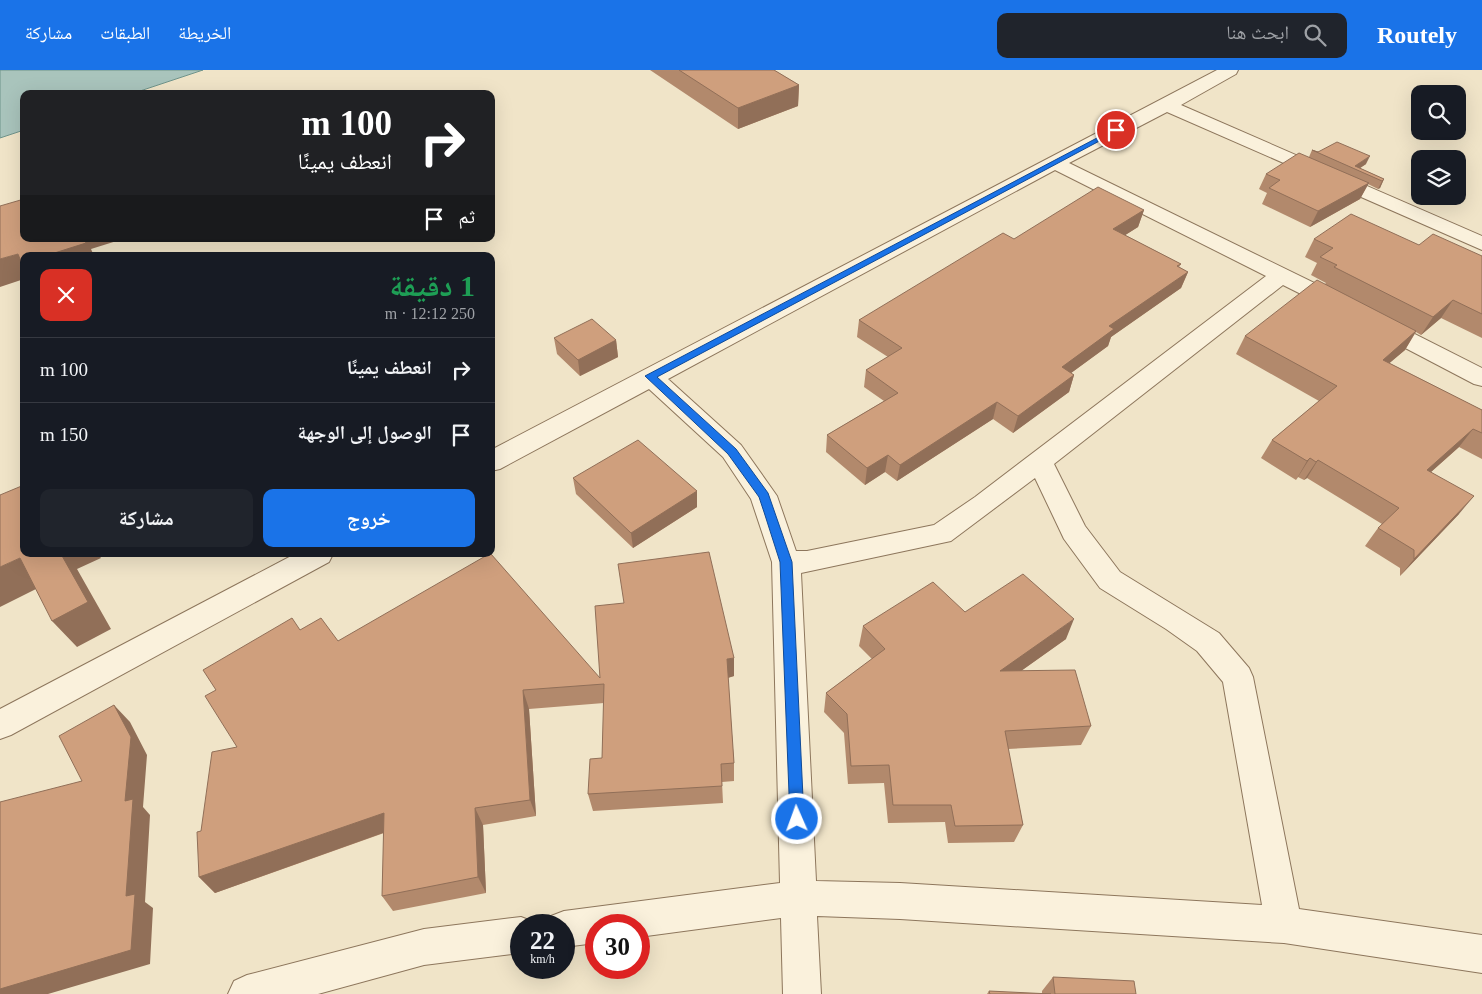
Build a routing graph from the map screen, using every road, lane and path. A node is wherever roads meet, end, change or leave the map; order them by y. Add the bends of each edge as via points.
1 (1230, 70) edge
2 (1167, 105) junction
3 (1054, 162) junction
4 (1482, 244) edge
5 (1282, 275) junction
6 (650, 376) junction
7 (1482, 378) edge
8 (495, 460) edge
9 (1040, 461) junction
10 (314, 557) edge
11 (786, 562) junction
12 (0, 725) edge
13 (800, 898) junction
14 (1284, 924) junction
15 (575, 928) edge
16 (510, 935) edge
17 (1482, 954) edge
18 (247, 994) edge
19 (802, 994) edge

1 - 2 street
2 - 3 street
2 - 4 street
3 - 5 street
3 - 6 street
5 - 7 street
5 - 9 street
6 - 8 street
6 - 11 street via 732,451 764,496
9 - 11 street via 941,534 807,562
9 - 14 street via 1074,532 1110,580 1208,642 1238,677
10 - 12 street
11 - 13 street
13 - 14 street via 910,901
13 - 15 street
13 - 19 street
14 - 17 street
16 - 18 street via 424,947

